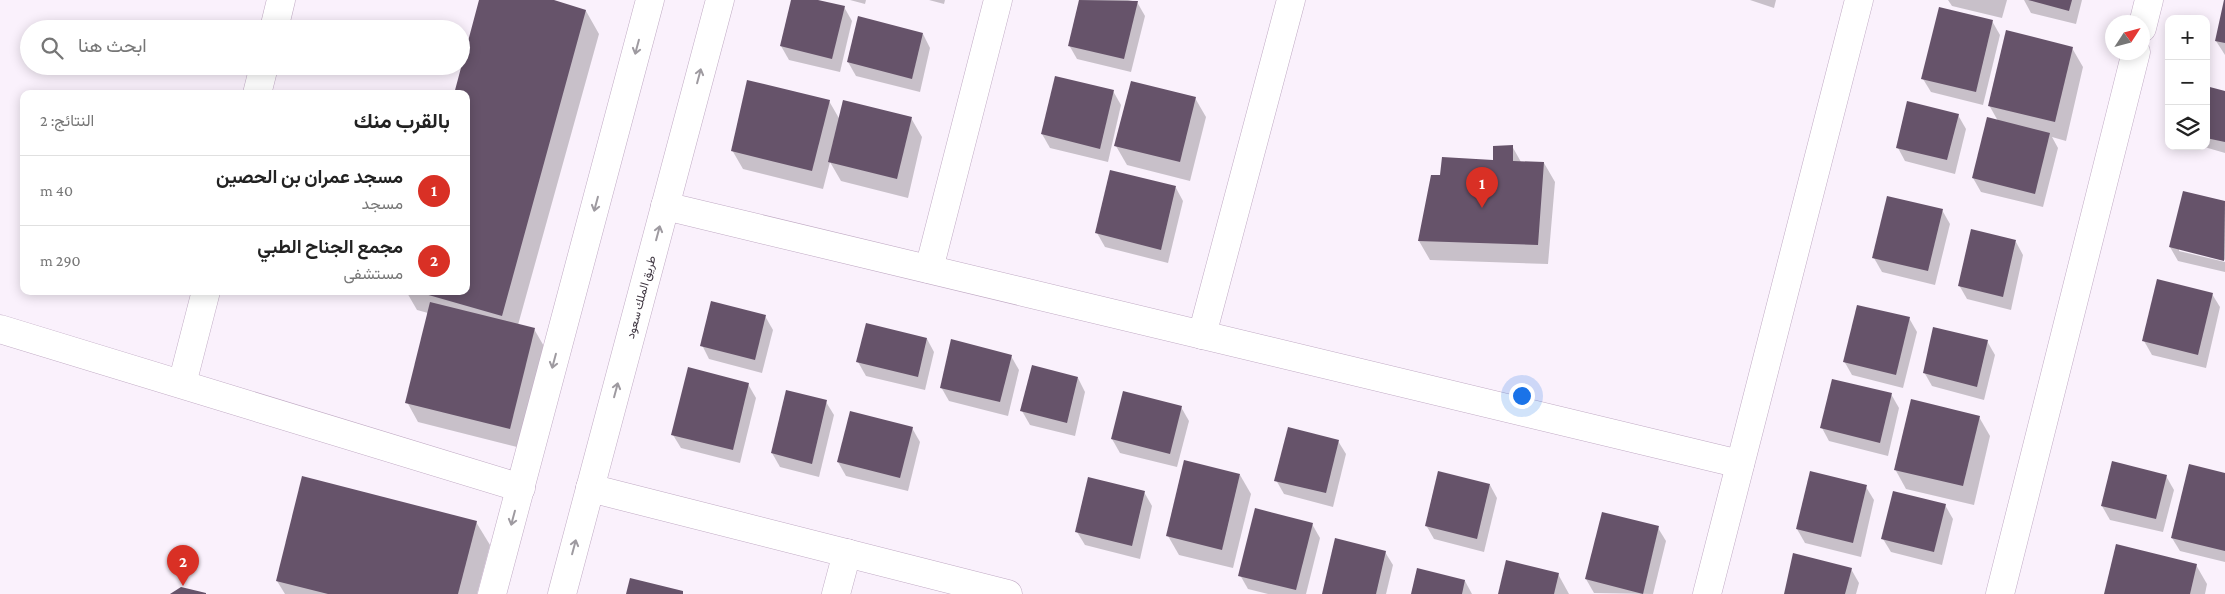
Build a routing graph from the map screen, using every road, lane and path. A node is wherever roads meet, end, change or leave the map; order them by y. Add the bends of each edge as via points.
1 (281, 0) edge
2 (650, 0) edge
3 (720, 0) edge
4 (998, 0) edge
5 (1291, 0) edge
6 (1859, 0) edge
7 (2150, 0) edge
8 (2146, 15) edge
9 (276, 20) edge
10 (2134, 60) edge
11 (262, 75) edge
12 (258, 90) edge
13 (665, 206) junction
14 (929, 269) junction
15 (205, 295) edge
16 (0, 329) edge
17 (1202, 335) junction
18 (182, 384) junction
19 (1740, 464) junction
20 (521, 488) junction
21 (590, 488) junction
22 (847, 553) junction
23 (492, 594) edge
24 (562, 594) edge
25 (836, 594) edge
26 (1008, 594) edge
27 (1707, 594) edge
28 (2000, 594) edge

1 - 9 street
2 -> 20 street
13 -> 3 street, طريق الملك سعود
4 - 14 street
5 - 17 street
6 - 19 street
7 - 8 street
10 - 28 street
11 - 12 street
13 - 14 street
21 -> 13 street, طريق الملك سعود
14 - 17 street
15 - 18 street
16 - 18 street
17 - 19 street
18 - 20 street
19 - 27 street
20 -> 23 street
21 - 22 street
24 -> 21 street, طريق الملك سعود
22 - 25 street
22 - 26 street

